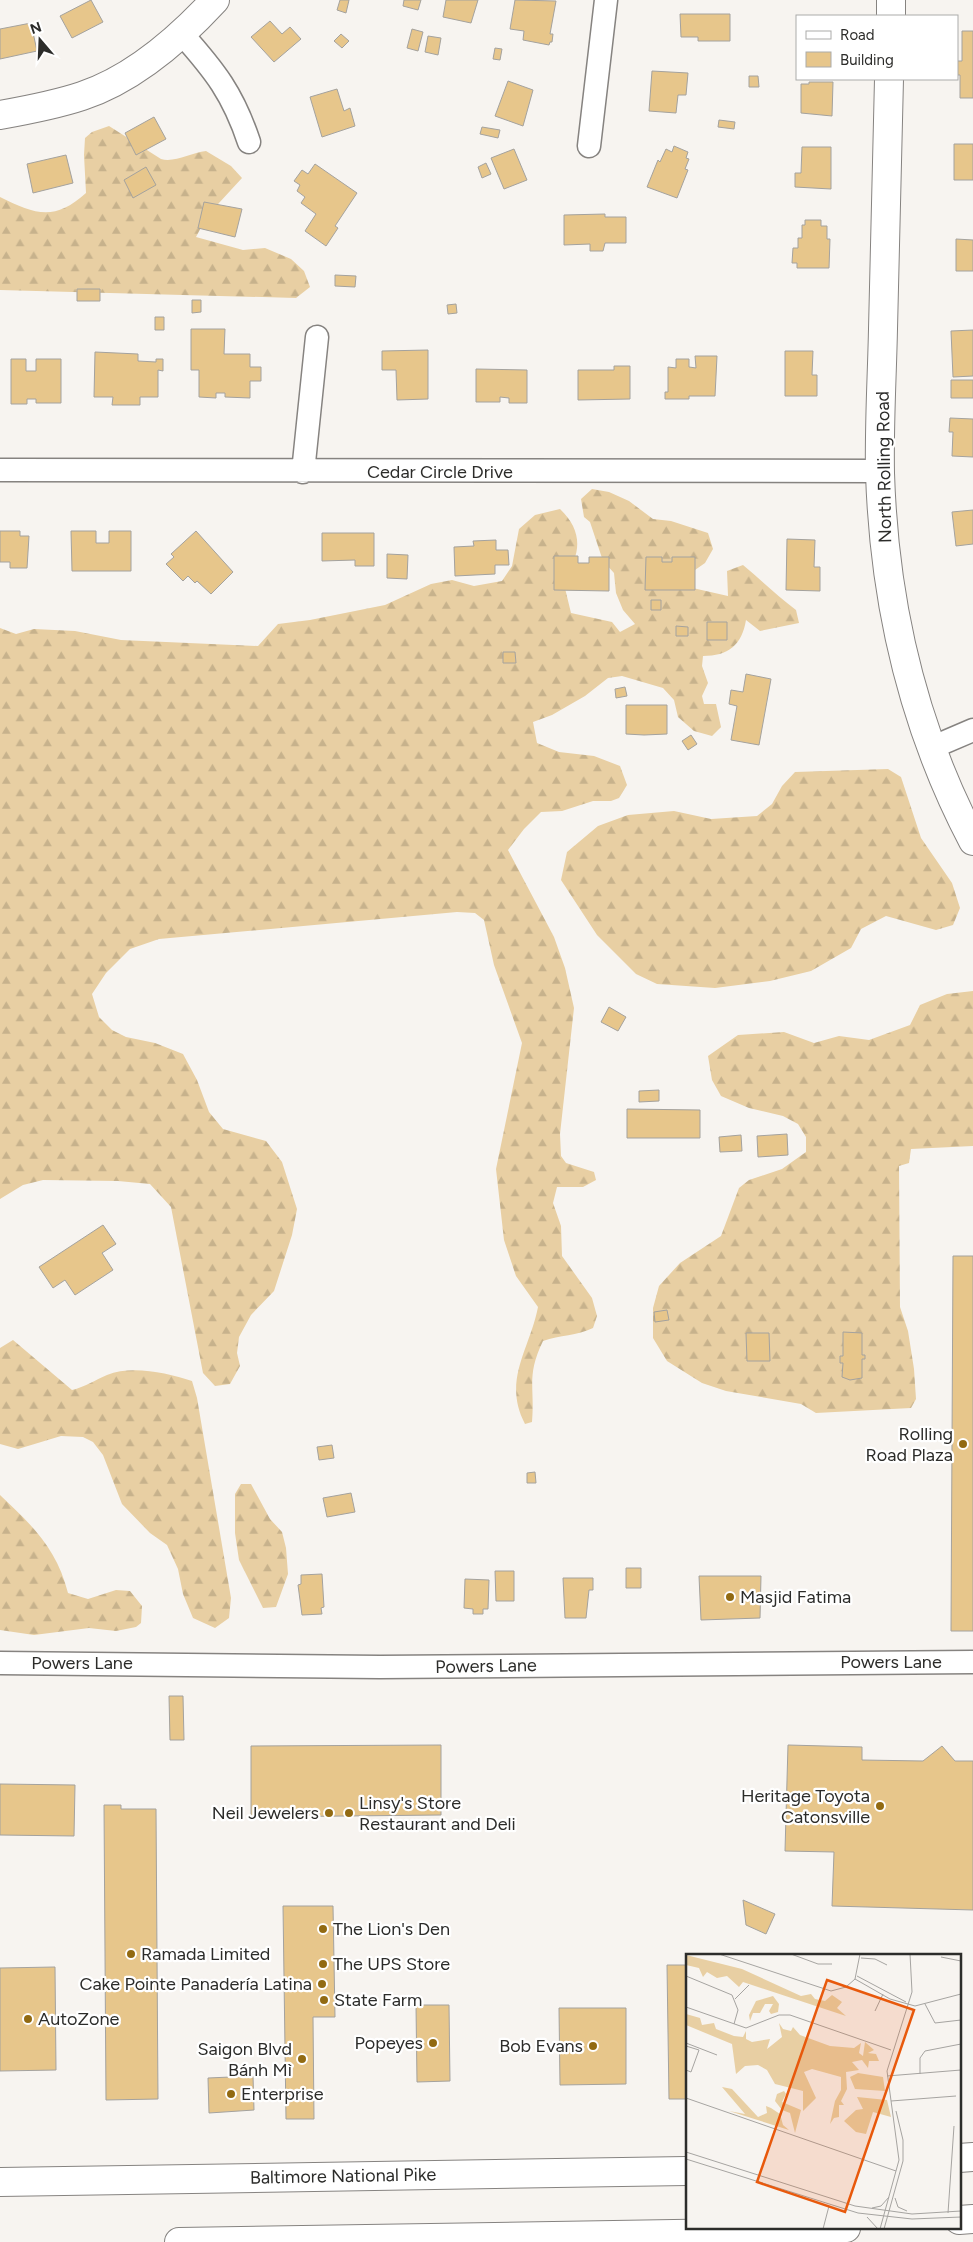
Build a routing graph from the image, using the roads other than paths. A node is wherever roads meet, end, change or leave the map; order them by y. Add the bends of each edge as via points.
1 (215, 0) edge
2 (606, 0) edge
3 (891, 0) edge
4 (891, 15) edge
5 (182, 34) junction
6 (890, 80) edge
7 (0, 115) edge
8 (249, 142) dead end
9 (589, 146) dead end
10 (317, 337) dead end
11 (0, 470) edge
12 (880, 471) junction
13 (303, 472) junction
14 (973, 730) edge
15 (931, 748) junction
16 (973, 841) edge
17 (973, 1662) edge
18 (0, 1663) edge
19 (973, 2157) edge
20 (960, 2158) edge
21 (686, 2171) edge
22 (0, 2182) edge
23 (973, 2219) edge
24 (960, 2220) edge
25 (836, 2230) edge
26 (801, 2237) edge
27 (179, 2242) edge

1 - 5 main road
2 - 9 street
3 - 4 main road
5 - 7 main road via 117,80 84,96
5 - 8 street via 228,91
6 - 12 main road, North Rolling Road
10 - 13 street
11 - 13 street, Cedar Circle Drive
12 - 13 street, Cedar Circle Drive
12 - 15 main road, North Rolling Road via 885,548 897,633
14 - 15 street
15 - 16 main road, North Rolling Road
17 - 18 street, Powers Lane via 380,1667
19 - 20 main road
21 - 22 main road, Baltimore National Pike
23 - 24 main road
25 - 26 main road
26 - 27 main road

